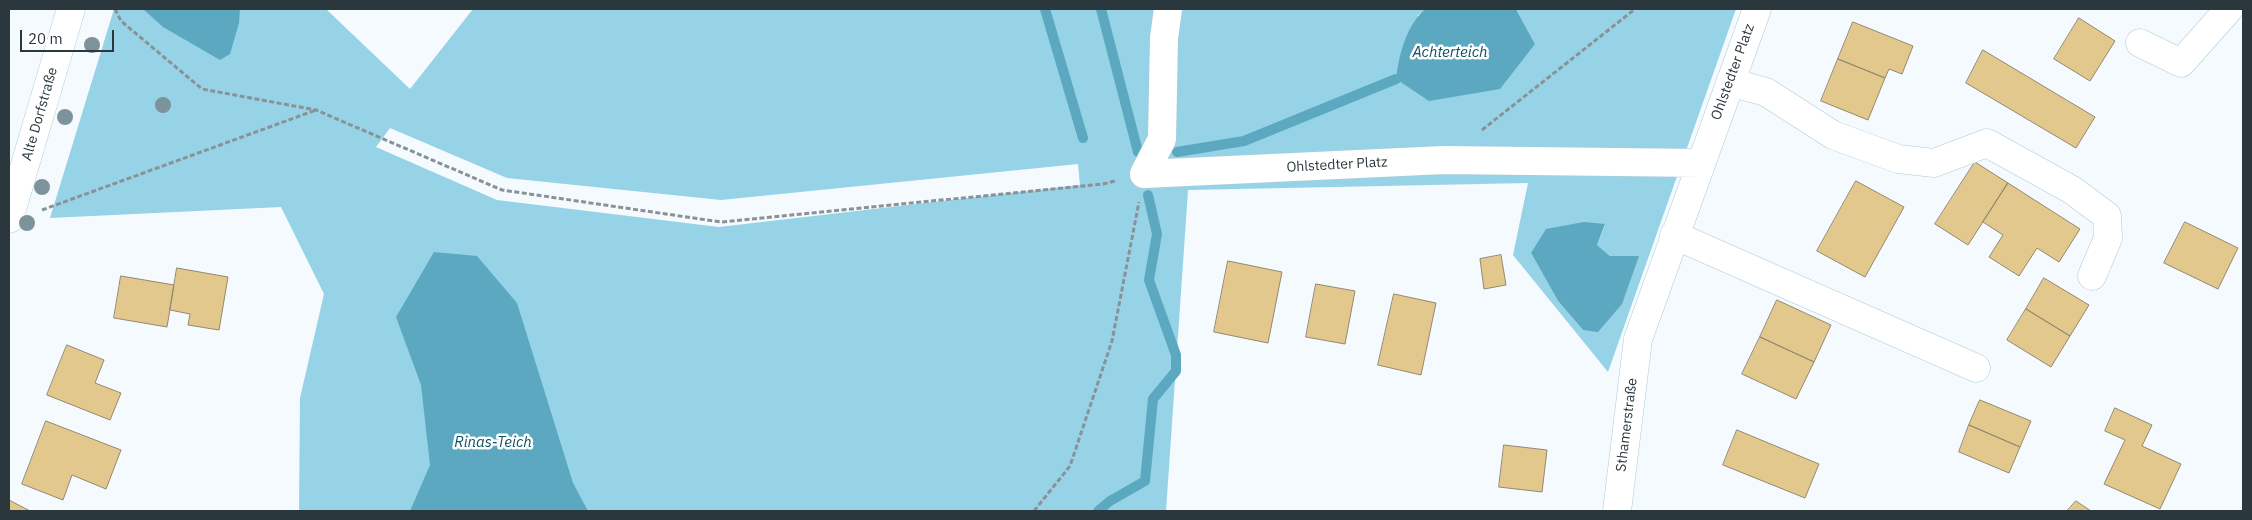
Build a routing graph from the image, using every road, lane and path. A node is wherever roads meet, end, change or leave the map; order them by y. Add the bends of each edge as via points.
1 (71, 9) edge
2 (116, 9) edge
3 (1168, 9) edge
4 (1635, 9) edge
5 (1757, 9) edge
6 (2229, 9) edge
7 (2140, 43) dead end
8 (1730, 82) junction
9 (316, 110) junction
10 (1444, 160) junction
11 (1700, 164) junction
12 (1144, 174) junction
13 (10, 215) edge
14 (1674, 235) junction
15 (2092, 276) dead end
16 (1638, 339) joint
17 (1976, 368) dead end
18 (1034, 511) edge
19 (1617, 511) edge

1 - 13 street, Alte Dorfstraße
2 - 9 path via 121,20 202,89
3 - 12 street via 1164,38 1162,139
4 - 10 path
5 - 8 street, Ohlstedter Platz
6 - 7 street via 2181,63
8 - 11 street, Ohlstedter Platz
8 - 15 street via 1766,92 1833,134 1898,159 1934,163 1987,143 2072,190 2107,216 2108,238
9 - 12 path via 502,190 721,222 1103,184
9 - 13 path via 64,204 30,215
10 - 11 street, Ohlstedter Platz
10 - 12 street, Ohlstedter Platz
11 - 14 street, Ohlstedter Platz
12 - 18 path via 1112,341 1070,466
14 - 16 street, Ohlstedter Platz
14 - 17 street
16 - 19 street, Sthamerstraße

